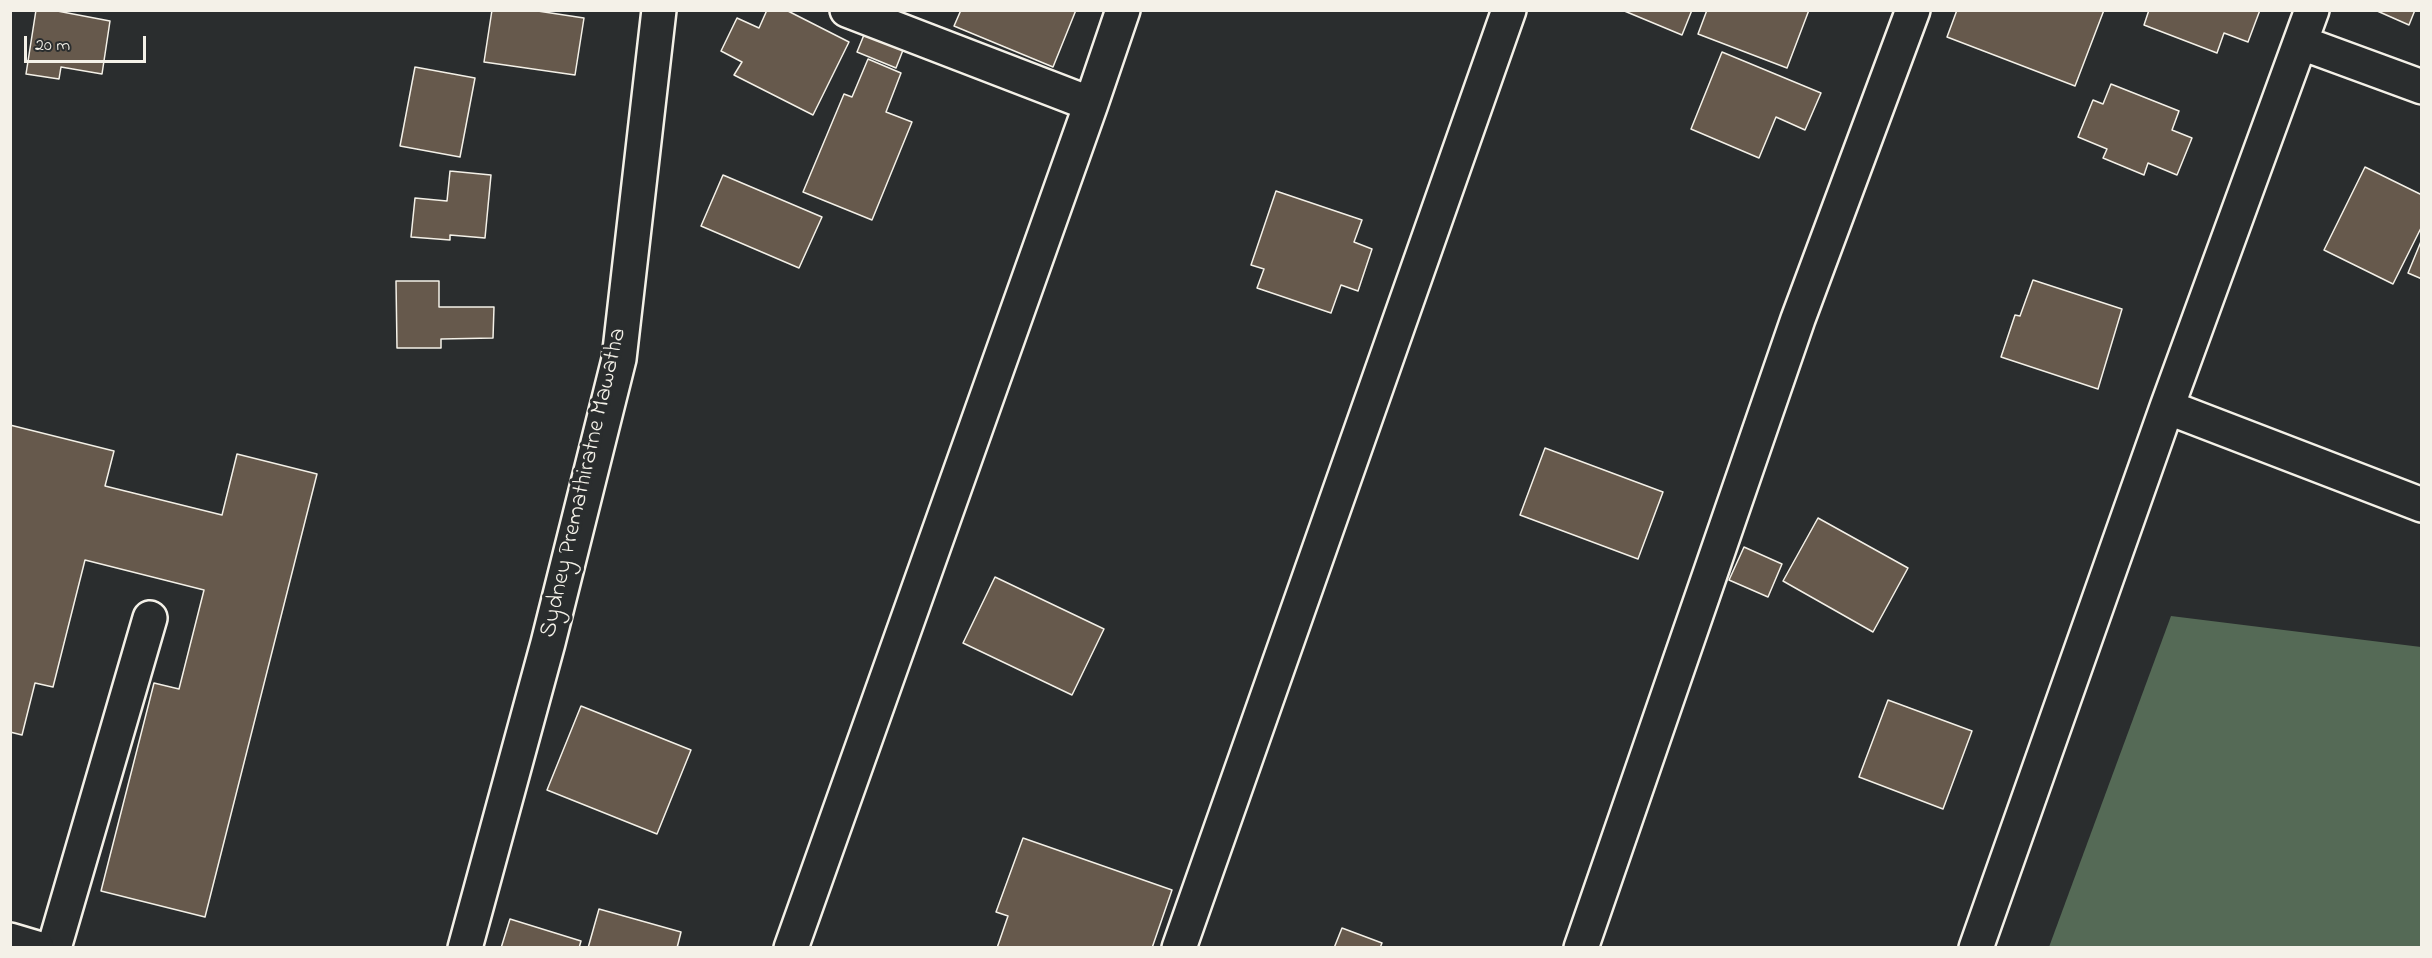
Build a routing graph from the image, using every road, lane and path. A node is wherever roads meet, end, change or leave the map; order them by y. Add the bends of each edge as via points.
1 (659, 10) edge
2 (847, 10) edge
3 (1123, 10) edge
4 (1509, 10) edge
5 (1913, 10) edge
6 (2312, 10) edge
7 (2302, 43) junction
8 (2421, 87) edge
9 (1091, 104) junction
10 (2167, 408) junction
11 (2421, 505) edge
12 (150, 618) dead end
13 (10, 940) edge
14 (37, 948) edge
15 (54, 948) edge
16 (465, 948) edge
17 (790, 948) edge
18 (1179, 948) edge
19 (1581, 948) edge
20 (1976, 948) edge

1 - 16 main road, Sydney Premathiratne Mawatha via 619,359 548,643
2 - 9 main road
3 - 9 main road
4 - 18 main road
5 - 19 main road via 1798,319
6 - 7 main road
7 - 8 main road
7 - 10 main road
9 - 17 main road
10 - 11 main road
10 - 20 main road
12 - 15 main road
13 - 14 main road

